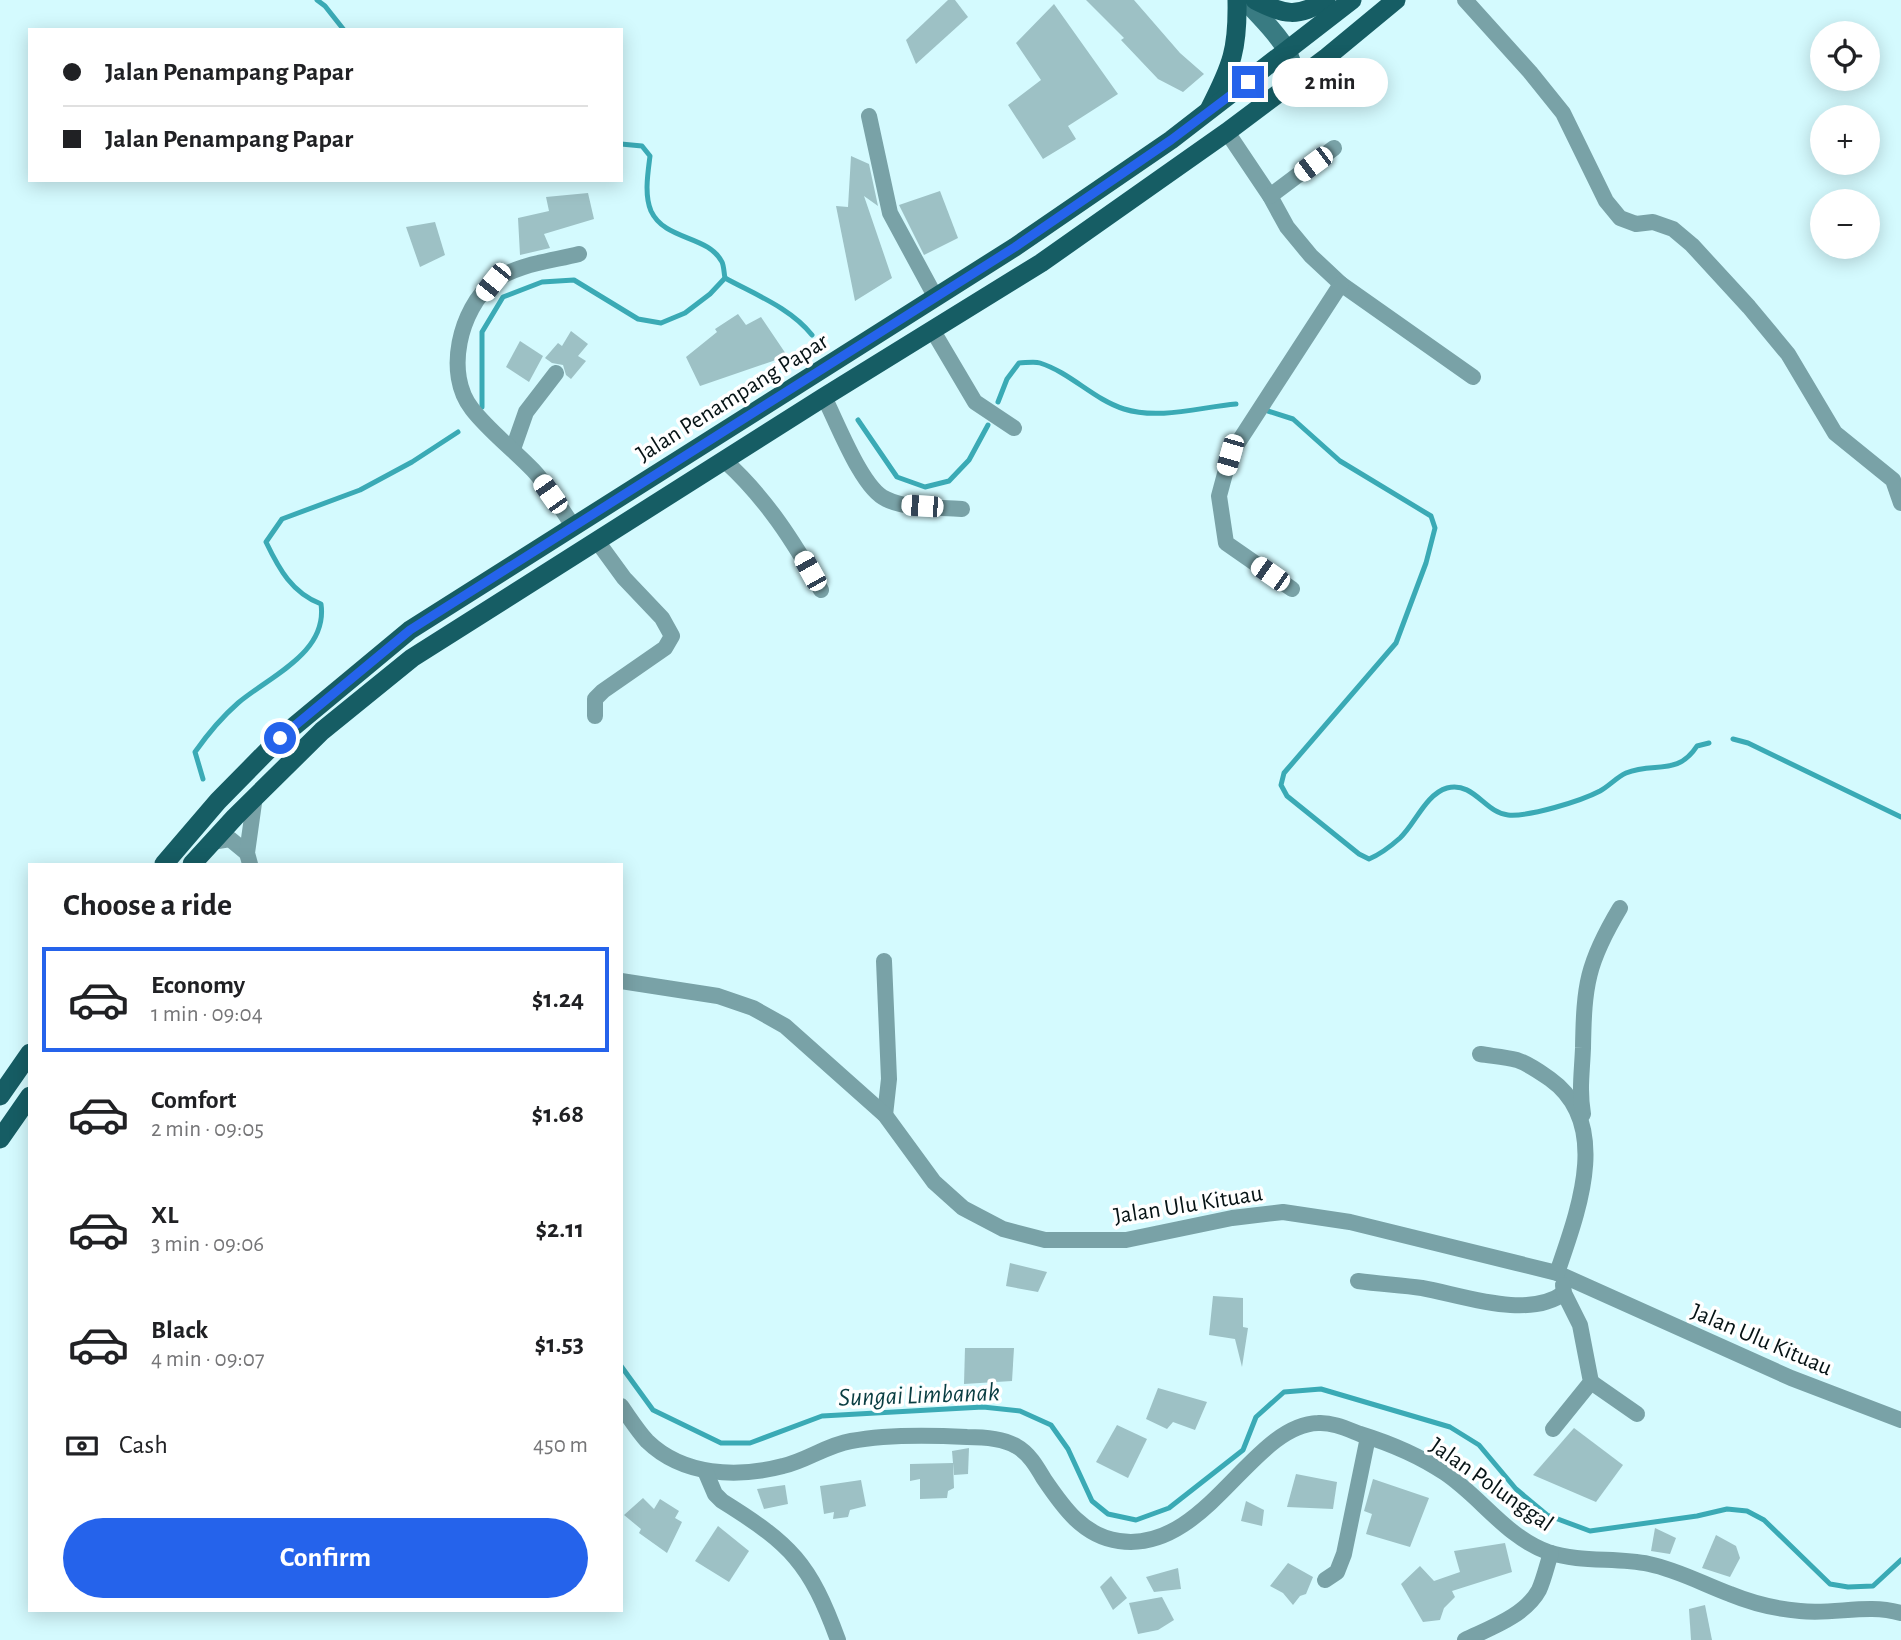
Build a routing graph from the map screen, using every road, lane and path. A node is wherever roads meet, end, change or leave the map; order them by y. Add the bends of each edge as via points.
1 (1237, 0) edge
2 (1245, 0) edge
3 (1255, 0) edge
4 (1326, 0) edge
5 (1352, 0) edge
6 (1396, 0) edge
7 (1465, 0) edge
8 (1288, 51) junction
9 (1290, 85) junction
10 (1208, 112) junction
11 (869, 116) dead end
12 (1227, 132) junction
13 (1334, 148) dead end
14 (1270, 196) junction
15 (579, 254) dead end
16 (1341, 284) junction
17 (936, 298) junction
18 (933, 331) junction
19 (871, 338) junction
20 (910, 345) junction
21 (556, 373) dead end
22 (1473, 377) dead end
23 (824, 397) junction
24 (1014, 428) dead end
25 (513, 449) junction
26 (725, 461) junction
27 (1901, 503) edge
28 (962, 509) dead end
29 (574, 527) junction
30 (597, 541) junction
31 (1292, 589) dead end
32 (821, 590) dead end
33 (595, 716) dead end
34 (256, 796) junction
35 (212, 842) junction
36 (248, 859) edge
37 (165, 863) edge
38 (193, 863) edge
39 (1620, 908) dead end
40 (884, 961) dead end
41 (623, 981) edge
42 (1480, 1054) dead end
43 (28, 1056) edge
44 (0, 1096) edge
45 (28, 1099) edge
46 (885, 1115) junction
47 (0, 1139) edge
48 (1586, 1140) junction
49 (1560, 1275) junction
50 (1358, 1281) dead end
51 (1564, 1293) junction
52 (1591, 1382) junction
53 (623, 1409) edge
54 (1637, 1413) dead end
55 (1901, 1420) edge
56 (1553, 1429) dead end
57 (1368, 1437) junction
58 (706, 1473) junction
59 (1550, 1553) junction
60 (1325, 1580) dead end
61 (1901, 1613) edge
62 (838, 1640) edge
63 (1465, 1640) edge

1 - 10 main road via 1238,34 1229,72
2 - 8 main road
3 - 4 main road via 1293,15
5 - 8 main road, Jalan Penampang Papar
6 - 9 main road, Jalan Penampang Papar
7 - 27 street via 1563,113 1606,201 1620,218 1673,229 1692,245 1788,354 1835,433 1893,480
8 - 9 main road via 1294,67
8 - 10 main road, Jalan Penampang Papar
9 - 12 main road, Jalan Penampang Papar
10 - 17 main road, Jalan Penampang Papar
11 - 17 street via 890,213
12 - 14 street
12 - 18 main road, Jalan Penampang Papar via 1041,263
13 - 14 street
14 - 16 street via 1287,227
15 - 25 street via 518,269 493,282 471,310 458,351 459,381 471,408
16 - 22 street
16 - 31 street via 1230,455 1219,496 1226,543
17 - 19 main road, Jalan Penampang Papar
18 - 20 main road, Jalan Penampang Papar
18 - 24 street via 975,402
19 - 20 main road via 879,349
19 - 29 main road, Jalan Penampang Papar
20 - 23 main road, Jalan Penampang Papar
21 - 25 street via 526,412
23 - 26 main road, Jalan Penampang Papar
23 - 28 street via 860,474 883,499
25 - 29 street
26 - 30 main road, Jalan Penampang Papar
26 - 32 street via 789,533
29 - 37 main road, Jalan Penampang Papar via 410,630 329,695 218,801
30 - 33 street via 672,636 665,648 603,691 596,699
30 - 34 main road, Jalan Penampang Papar via 412,658 322,732
34 - 35 main road, Jalan Penampang Papar
34 - 36 street
35 - 36 street via 230,839
35 - 38 main road, Jalan Penampang Papar
39 - 48 street via 1598,945 1587,976 1579,1085
40 - 46 street via 889,1079
41 - 46 street, Jalan Ulu Kituau via 718,996 753,1008 785,1026
42 - 48 street via 1519,1061 1561,1087 1574,1105
43 - 44 main road
45 - 47 main road
46 - 49 street, Jalan Ulu Kituau via 934,1182 963,1208 1003,1229 1045,1240 1126,1240 1283,1212 1350,1222
48 - 49 street via 1584,1180
49 - 51 street
49 - 55 street, Jalan Ulu Kituau via 1791,1378
50 - 51 street via 1523,1305 1552,1301
51 - 52 street via 1580,1325
52 - 54 street
52 - 56 street
53 - 58 street, Jalan Polunggal via 649,1443
57 - 58 street, Jalan Polunggal via 1318,1423 1289,1432 1179,1527 1142,1543 1098,1537 1079,1524 1033,1460 1018,1447 999,1440 916,1436 849,1441 785,1466
57 - 59 street, Jalan Polunggal via 1447,1474 1500,1523
57 - 60 street via 1344,1554 1337,1572
58 - 62 street via 722,1501 789,1549 805,1567
59 - 61 street, Jalan Polunggal via 1647,1563 1752,1602 1805,1612 1866,1608
59 - 63 street via 1538,1591 1530,1601

